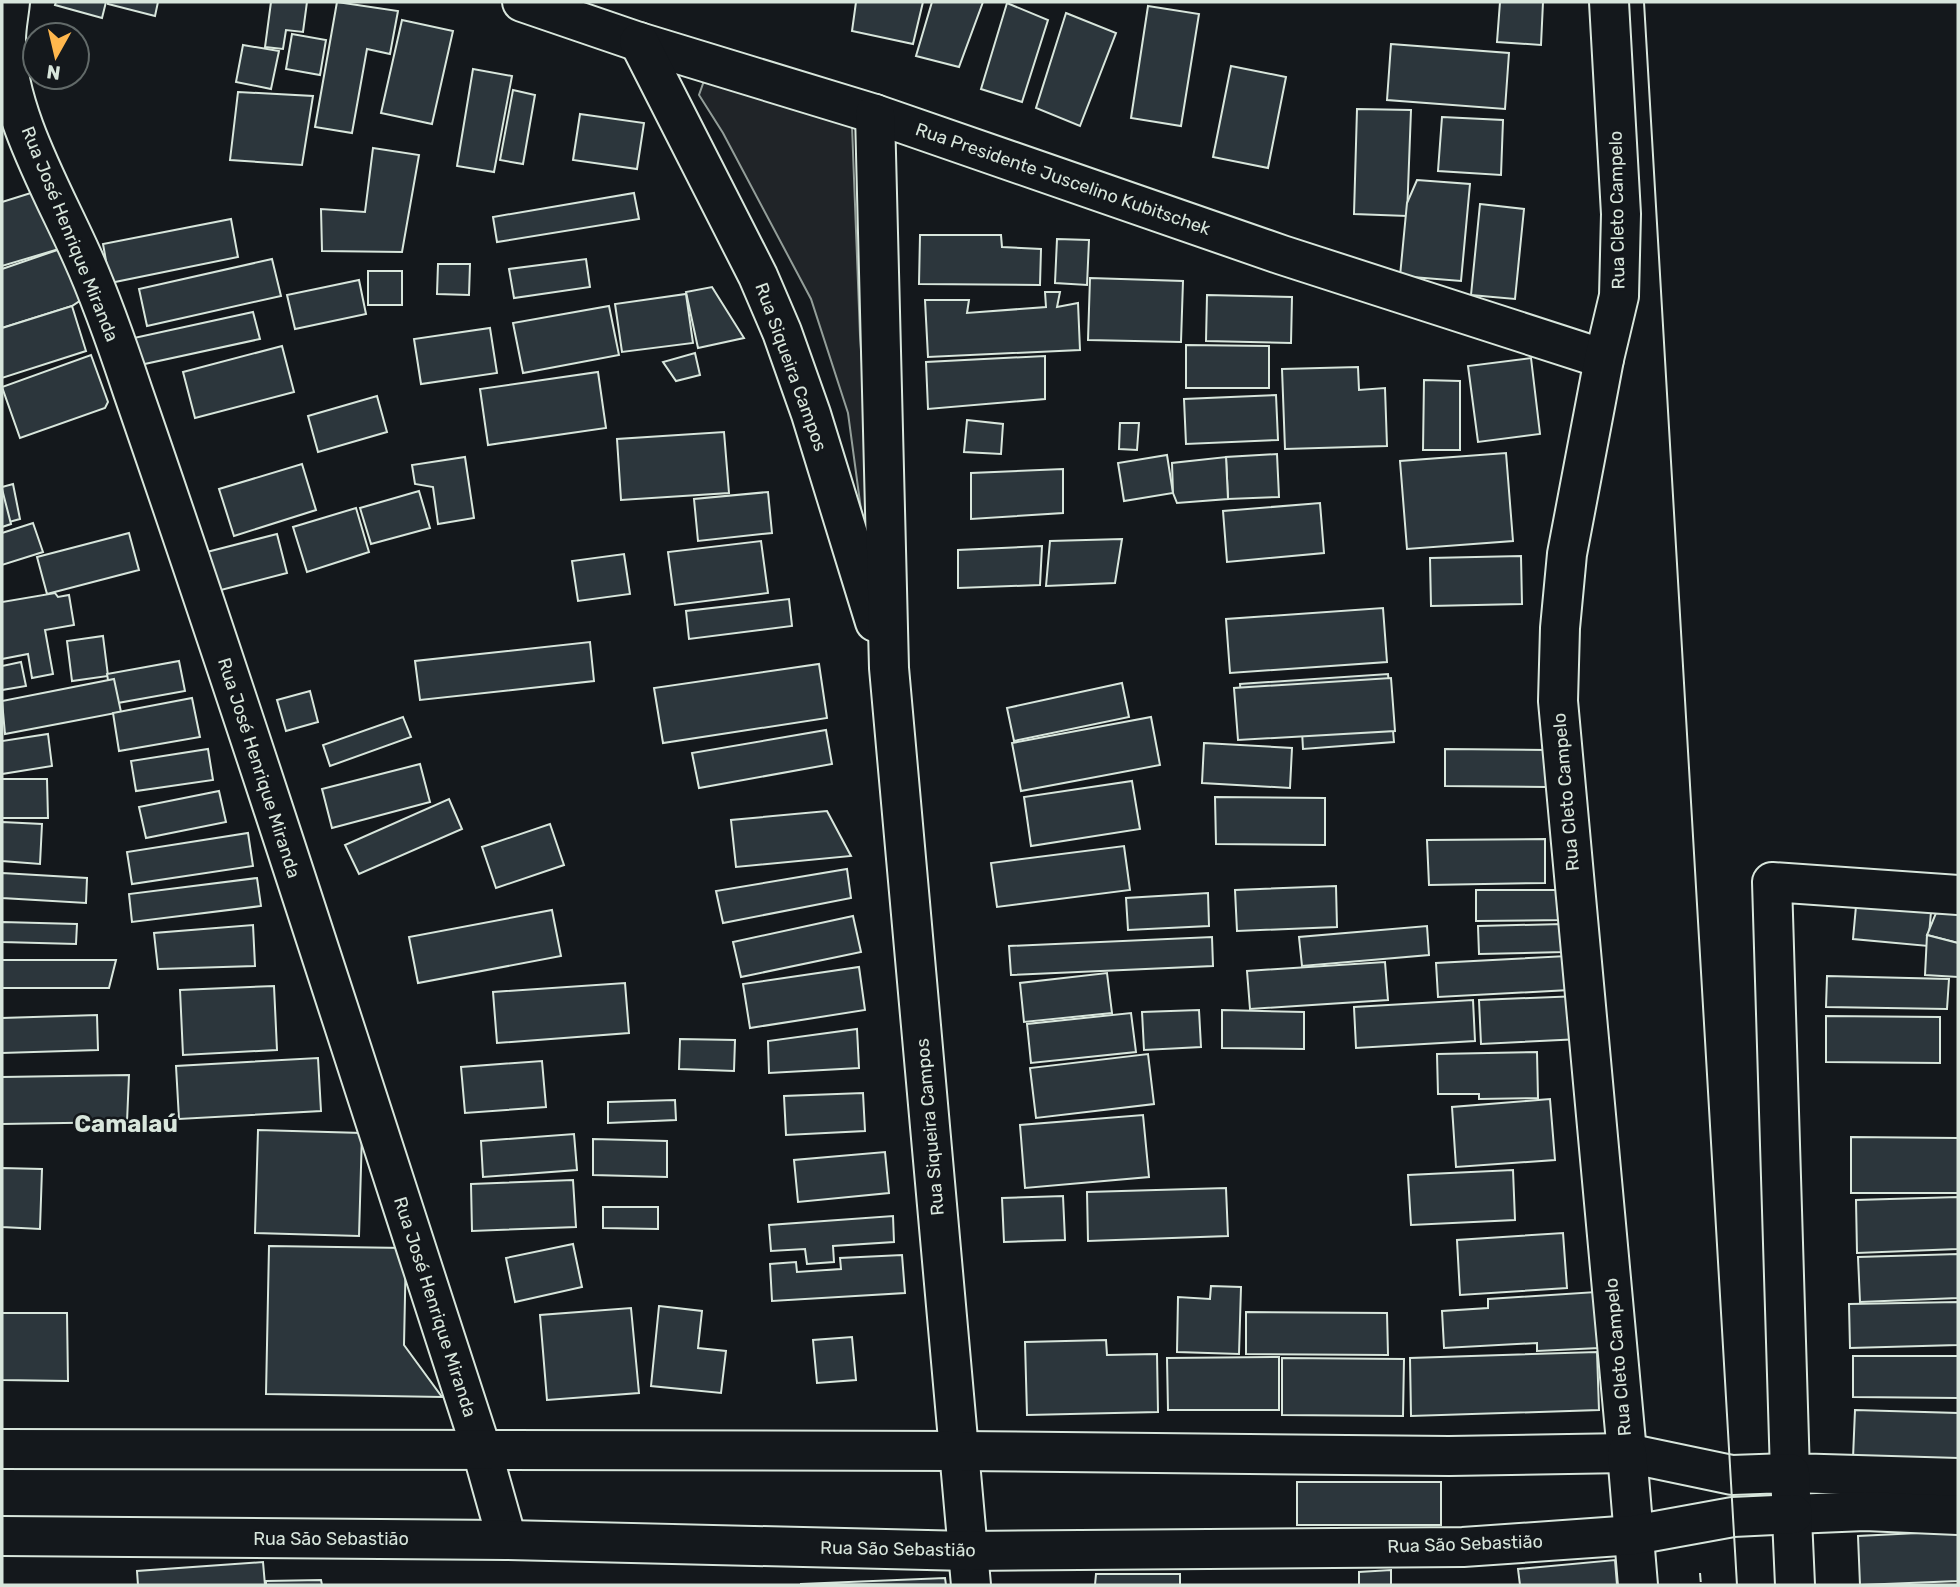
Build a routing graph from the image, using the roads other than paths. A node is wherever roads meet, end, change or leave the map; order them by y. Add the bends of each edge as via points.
1 (10, 2) edge
2 (522, 2) edge
3 (1609, 2) edge
4 (639, 42) junction
5 (875, 114) junction
6 (12, 119) edge
7 (1604, 359) junction
8 (889, 668) junction
9 (1958, 895) edge
10 (2, 1449) edge
11 (481, 1451) junction
12 (959, 1451) junction
13 (1628, 1453) junction
14 (1790, 1473) junction
15 (1958, 1478) edge
16 (1793, 1514) junction
17 (1958, 1515) edge
18 (1634, 1535) junction
19 (2, 1536) edge
20 (507, 1540) junction
21 (969, 1568) edge
22 (1638, 1585) edge
23 (1795, 1585) edge

1 - 6 street, Rua José Henrique Miranda via 6,40
2 - 4 street, Rua Presidente Juscelino Kubitschek
3 - 7 street, Rua Cleto Campelo via 1621,214 1619,296
4 - 5 street, Rua Presidente Juscelino Kubitschek
4 - 8 street, Rua Siqueira Campos via 782,332
5 - 7 street, Rua Presidente Juscelino Kubitschek via 1282,255
5 - 8 street, Rua Siqueira Campos
6 - 11 street, Rua José Henrique Miranda via 39,162 84,260 136,400
7 - 13 street, Rua Cleto Campelo via 1567,554 1558,701
8 - 12 street, Rua Siqueira Campos
9 - 14 street via 1772,882
10 - 11 street
11 - 12 street
11 - 20 street, Rua José Henrique Miranda
12 - 13 street via 1449,1456
12 - 21 street, Rua Siqueira Campos
13 - 14 street via 1732,1475
13 - 18 street, Rua Cleto Campelo
14 - 15 street
14 - 16 street
16 - 17 street, Rua São Sebastião
16 - 18 street, Rua São Sebastião via 1733,1517
16 - 23 street
18 - 21 street, Rua São Sebastião via 1463,1547
18 - 22 street, Rua Cleto Campelo
19 - 20 street, Rua São Sebastião
20 - 21 street, Rua São Sebastião

